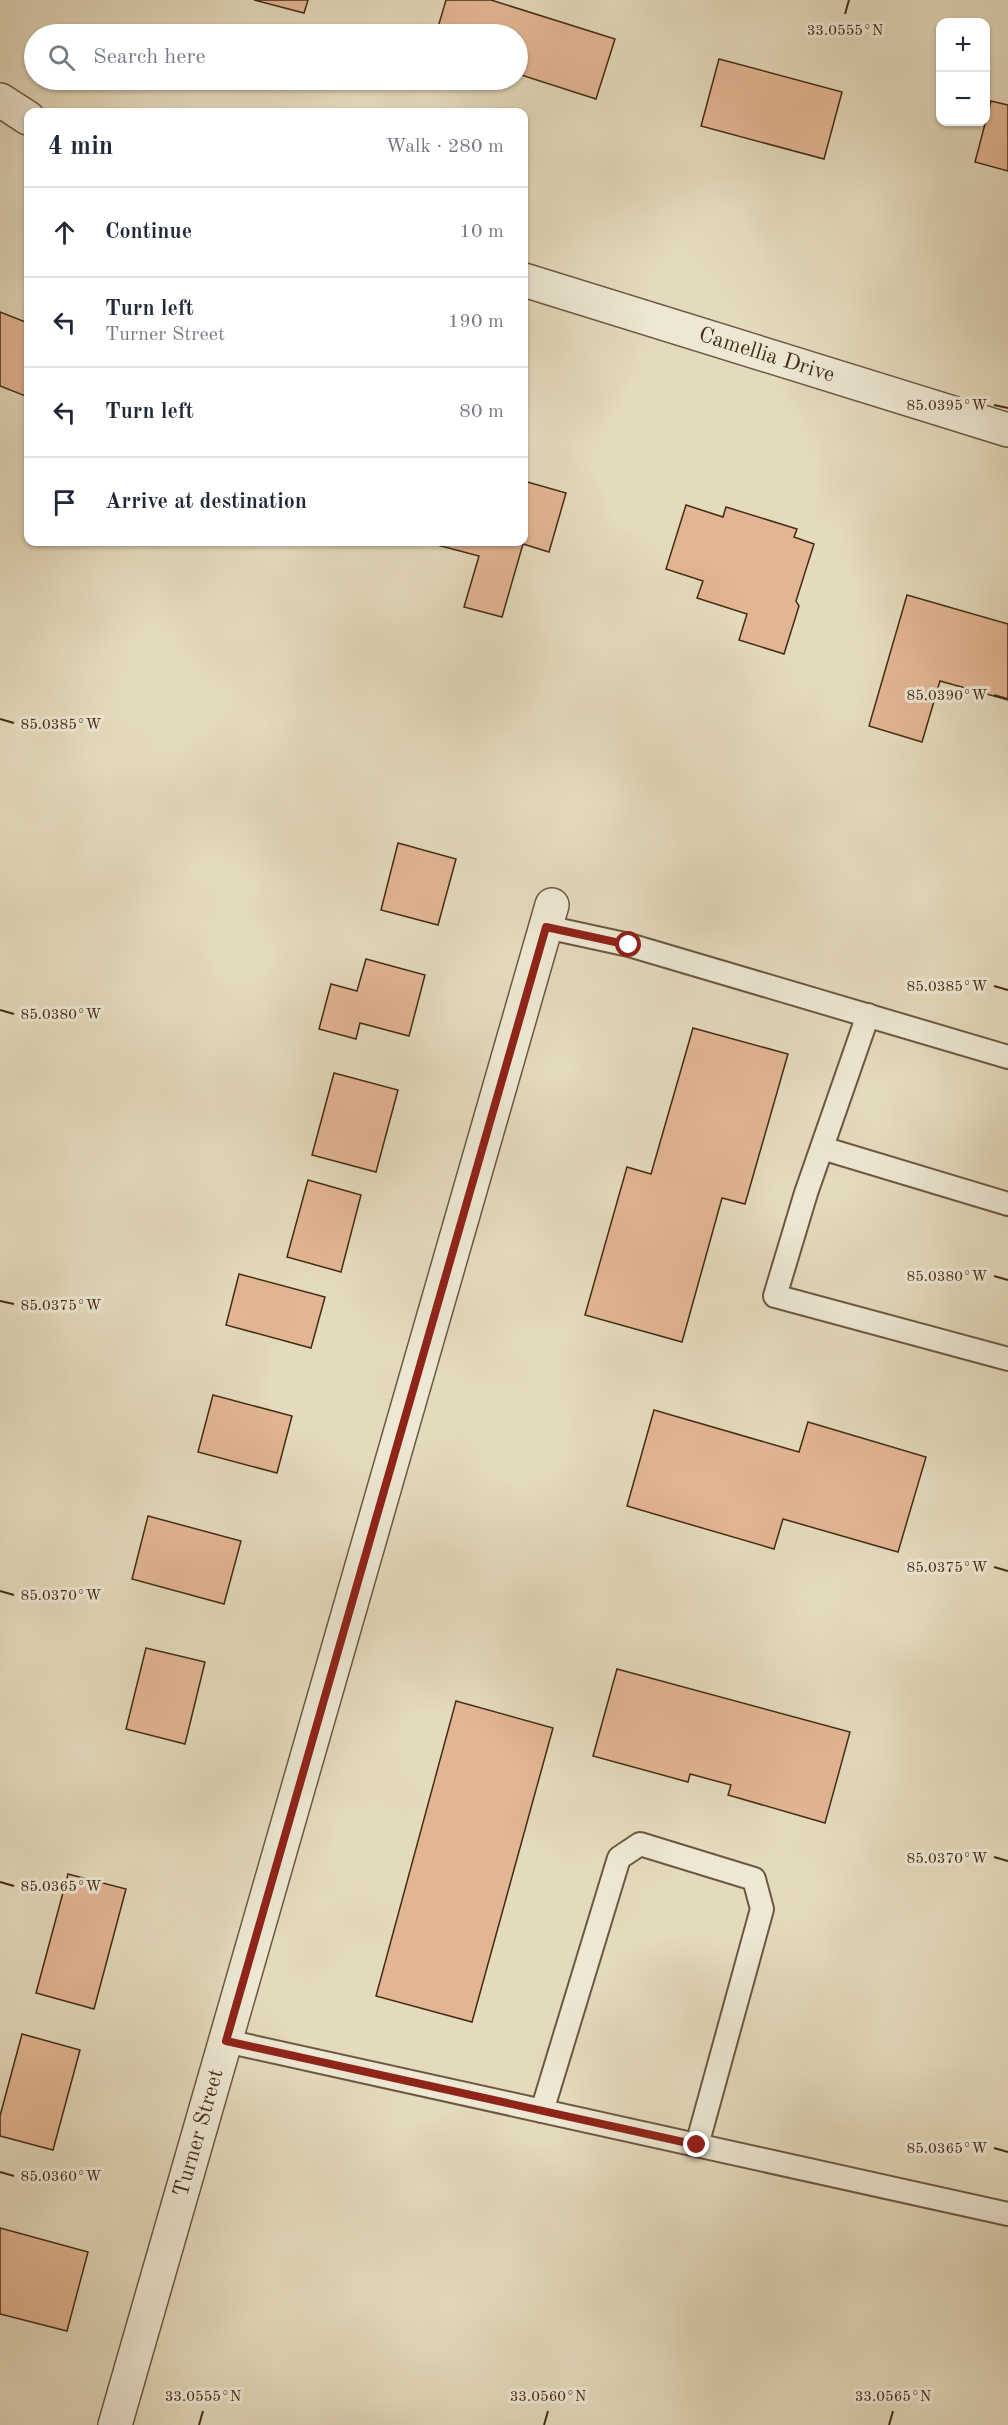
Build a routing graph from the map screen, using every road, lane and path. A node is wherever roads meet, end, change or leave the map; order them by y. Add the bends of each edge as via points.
1 (0, 100) edge
2 (24, 115) edge
3 (528, 281) edge
4 (1008, 430) edge
5 (549, 916) joint
6 (868, 1016) junction
7 (1008, 1057) edge
8 (822, 1148) junction
9 (1008, 1204) edge
10 (1008, 1359) edge
11 (226, 2041) junction
12 (543, 2111) junction
13 (697, 2145) junction
14 (1008, 2214) edge
15 (115, 2425) edge

1 - 2 street
3 - 4 street, Camellia Drive
5 - 6 lane via 629,945
5 - 11 street, Turner Street
6 - 7 lane
6 - 8 lane
8 - 9 lane
8 - 10 lane via 775,1296
11 - 12 lane
11 - 15 street, Turner Street
12 - 13 lane
12 - 13 lane via 618,1858 640,1844 754,1879 762,1909
13 - 14 lane

